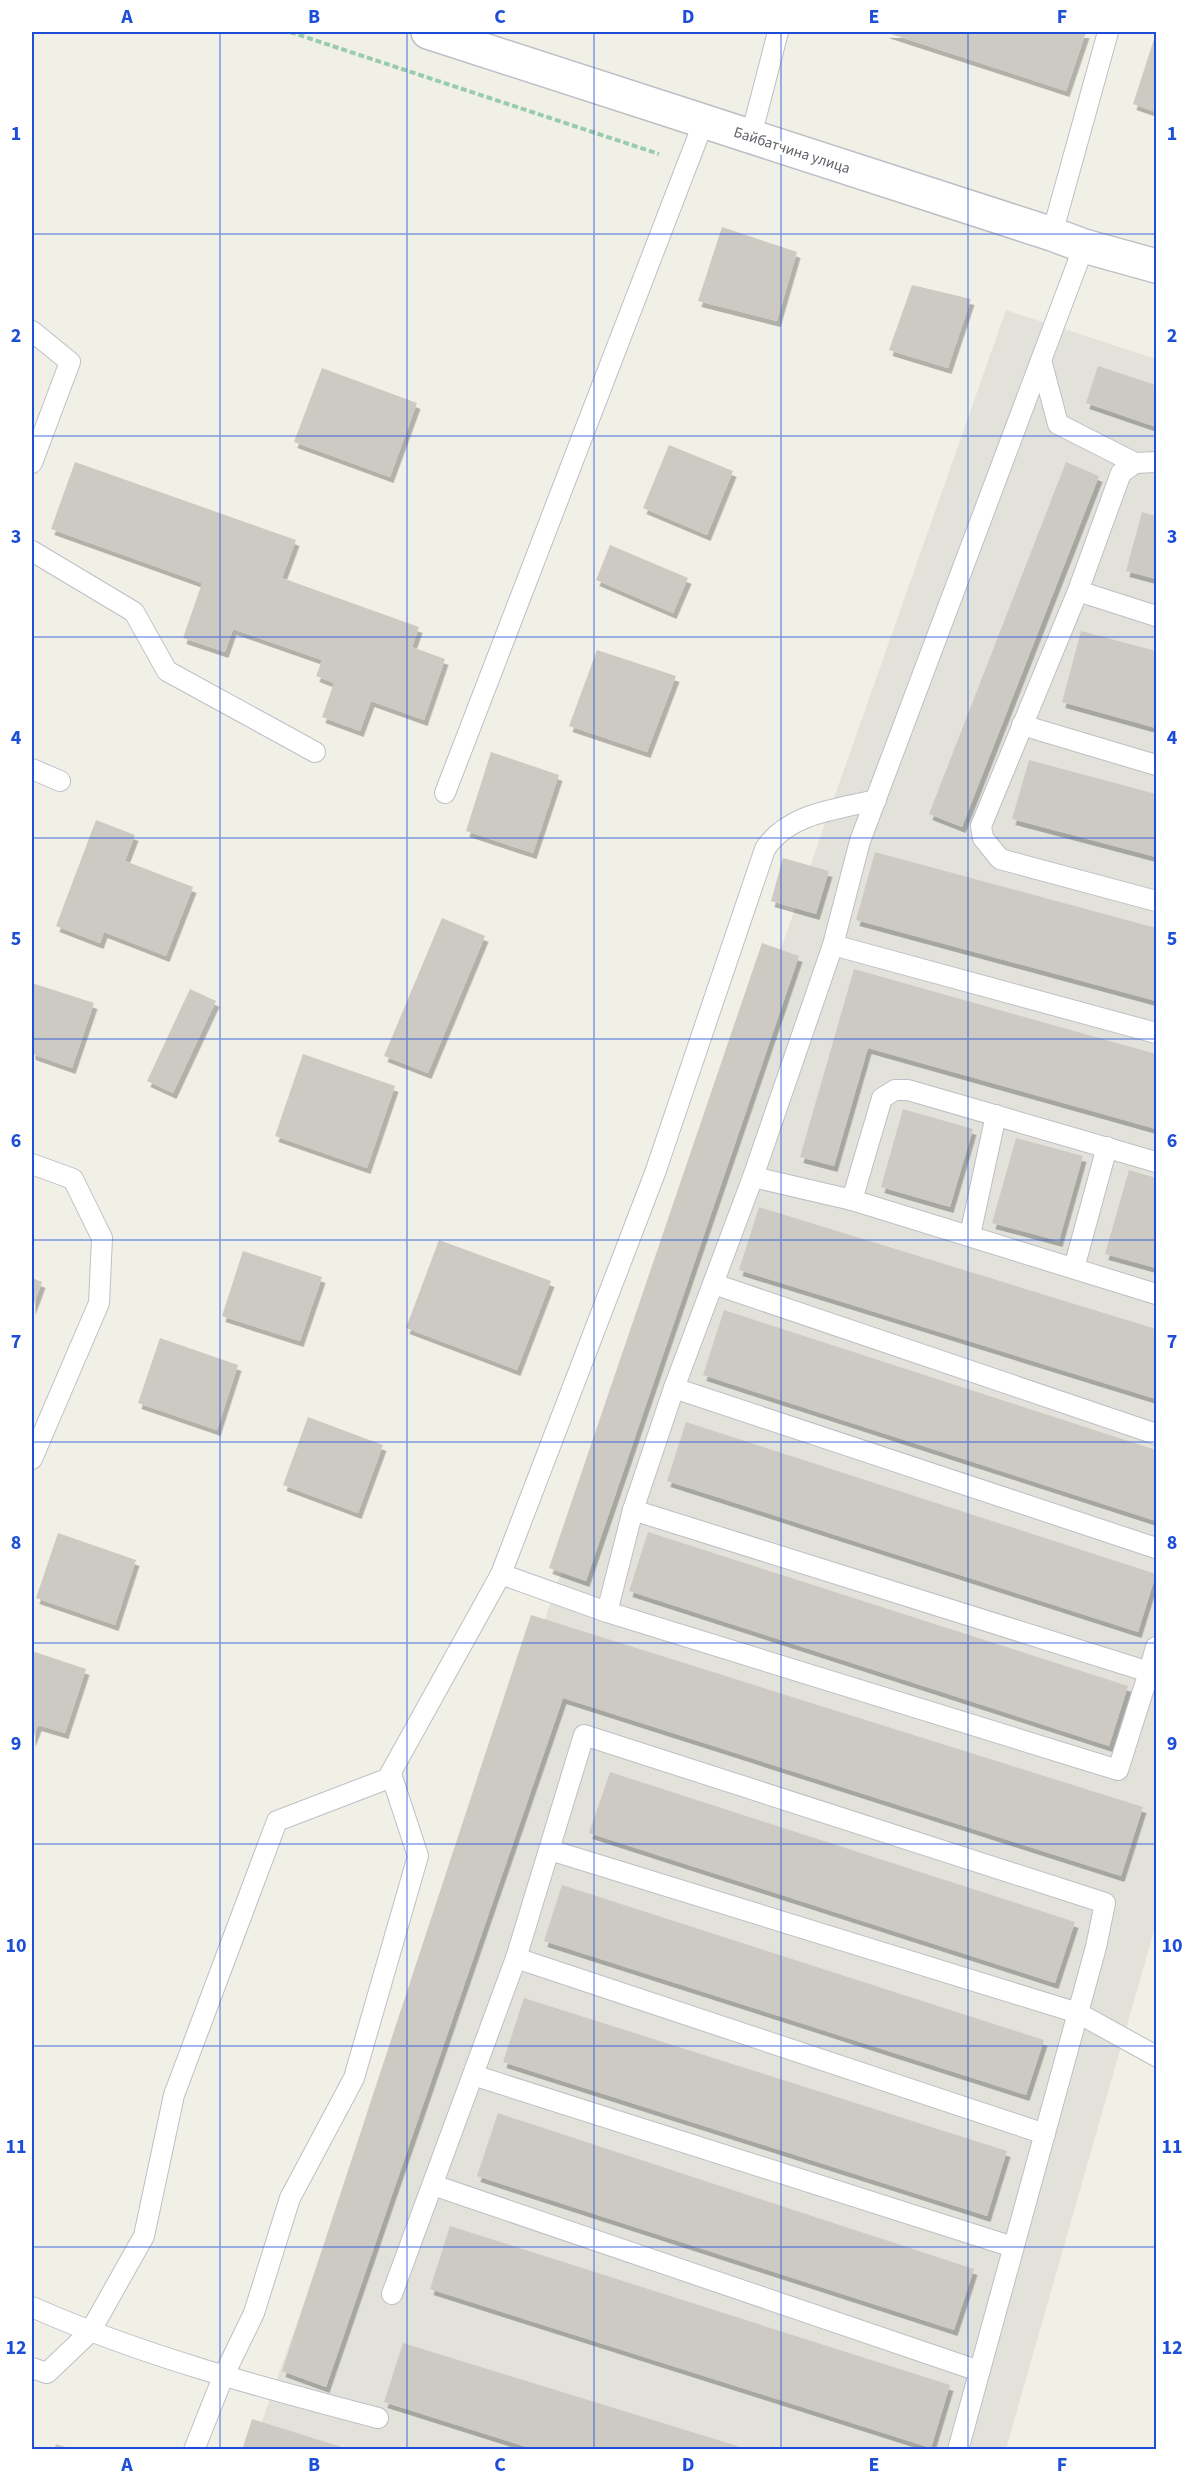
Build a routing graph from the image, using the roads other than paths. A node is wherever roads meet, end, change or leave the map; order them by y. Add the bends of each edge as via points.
1 (428, 32) edge
2 (778, 32) edge
3 (1108, 32) edge
4 (704, 121) junction
5 (751, 136) junction
6 (1052, 234) junction
7 (1084, 246) junction
8 (1156, 266) edge
9 (32, 332) edge
10 (1041, 360) junction
11 (1156, 462) edge
12 (1136, 463) junction
13 (32, 464) edge
14 (32, 550) edge
15 (1078, 591) junction
16 (1156, 616) edge
17 (1022, 725) junction
18 (315, 752) dead end
19 (1156, 765) edge
20 (32, 769) edge
21 (60, 781) dead end
22 (445, 793) dead end
23 (876, 800) junction
24 (1156, 901) edge
25 (833, 945) junction
26 (1156, 1033) edge
27 (996, 1115) junction
28 (1107, 1147) junction
29 (1156, 1162) edge
30 (32, 1164) edge
31 (753, 1177) junction
32 (852, 1200) junction
33 (970, 1235) junction
34 (1074, 1268) junction
35 (714, 1284) junction
36 (1156, 1294) edge
37 (674, 1388) junction
38 (1156, 1434) edge
39 (32, 1460) edge
40 (633, 1510) junction
41 (1156, 1548) edge
42 (501, 1574) junction
43 (607, 1612) junction
44 (1156, 1647) edge
45 (1149, 1672) junction
46 (392, 1777) junction
47 (550, 1850) junction
48 (516, 1958) junction
49 (1078, 2013) junction
50 (1156, 2056) edge
51 (473, 2075) junction
52 (1045, 2134) junction
53 (433, 2185) junction
54 (1013, 2247) junction
55 (392, 2294) dead end
56 (32, 2307) edge
57 (90, 2332) junction
58 (32, 2368) edge
59 (979, 2371) junction
60 (223, 2377) junction
61 (378, 2418) dead end
62 (194, 2450) edge
63 (958, 2450) edge

1 - 4 street, Байбатчина улица
2 - 5 lane
3 - 6 lane
4 - 5 street, Байбатчина улица
4 - 22 lane
5 - 6 street, Байбатчина улица
6 - 7 street, Байбатчина улица
7 - 8 street, Байбатчина улица
7 - 10 lane
9 - 13 lane via 70,362
10 - 12 lane via 1058,424
10 - 23 lane
11 - 12 lane
12 - 15 lane via 1121,473
14 - 18 lane via 134,612 167,671
15 - 16 lane
15 - 17 lane
17 - 19 lane
17 - 24 lane via 981,826 991,850 1012,864
20 - 21 lane
23 - 25 lane via 860,841
23 - 42 lane via 796,822 773,836 765,849 655,1173
25 - 26 lane
25 - 31 lane
27 - 28 lane
27 - 32 lane via 908,1090 895,1090 882,1098
27 - 33 lane
28 - 29 lane
28 - 34 lane
30 - 39 lane via 73,1179 102,1238 99,1303
31 - 32 lane
31 - 35 lane
32 - 33 lane
33 - 34 lane
34 - 36 lane
35 - 37 lane
35 - 38 lane
37 - 40 lane
37 - 41 lane
40 - 43 lane
40 - 45 lane
42 - 43 lane
42 - 46 lane via 390,1774
43 - 45 lane via 1118,1770
44 - 45 lane
46 - 57 lane via 277,1821 174,2095 144,2236
46 - 60 lane via 418,1856 354,2078 290,2198 254,2313
47 - 48 lane
47 - 49 lane
47 - 49 lane via 584,1735 1106,1903
48 - 51 lane
48 - 52 lane
49 - 50 lane
49 - 52 lane
51 - 53 lane
51 - 54 lane
52 - 54 lane
53 - 55 lane
53 - 59 lane
54 - 59 lane
56 - 57 lane
57 - 58 lane via 48,2373
57 - 60 lane
59 - 63 lane
60 - 61 lane
60 - 62 lane

